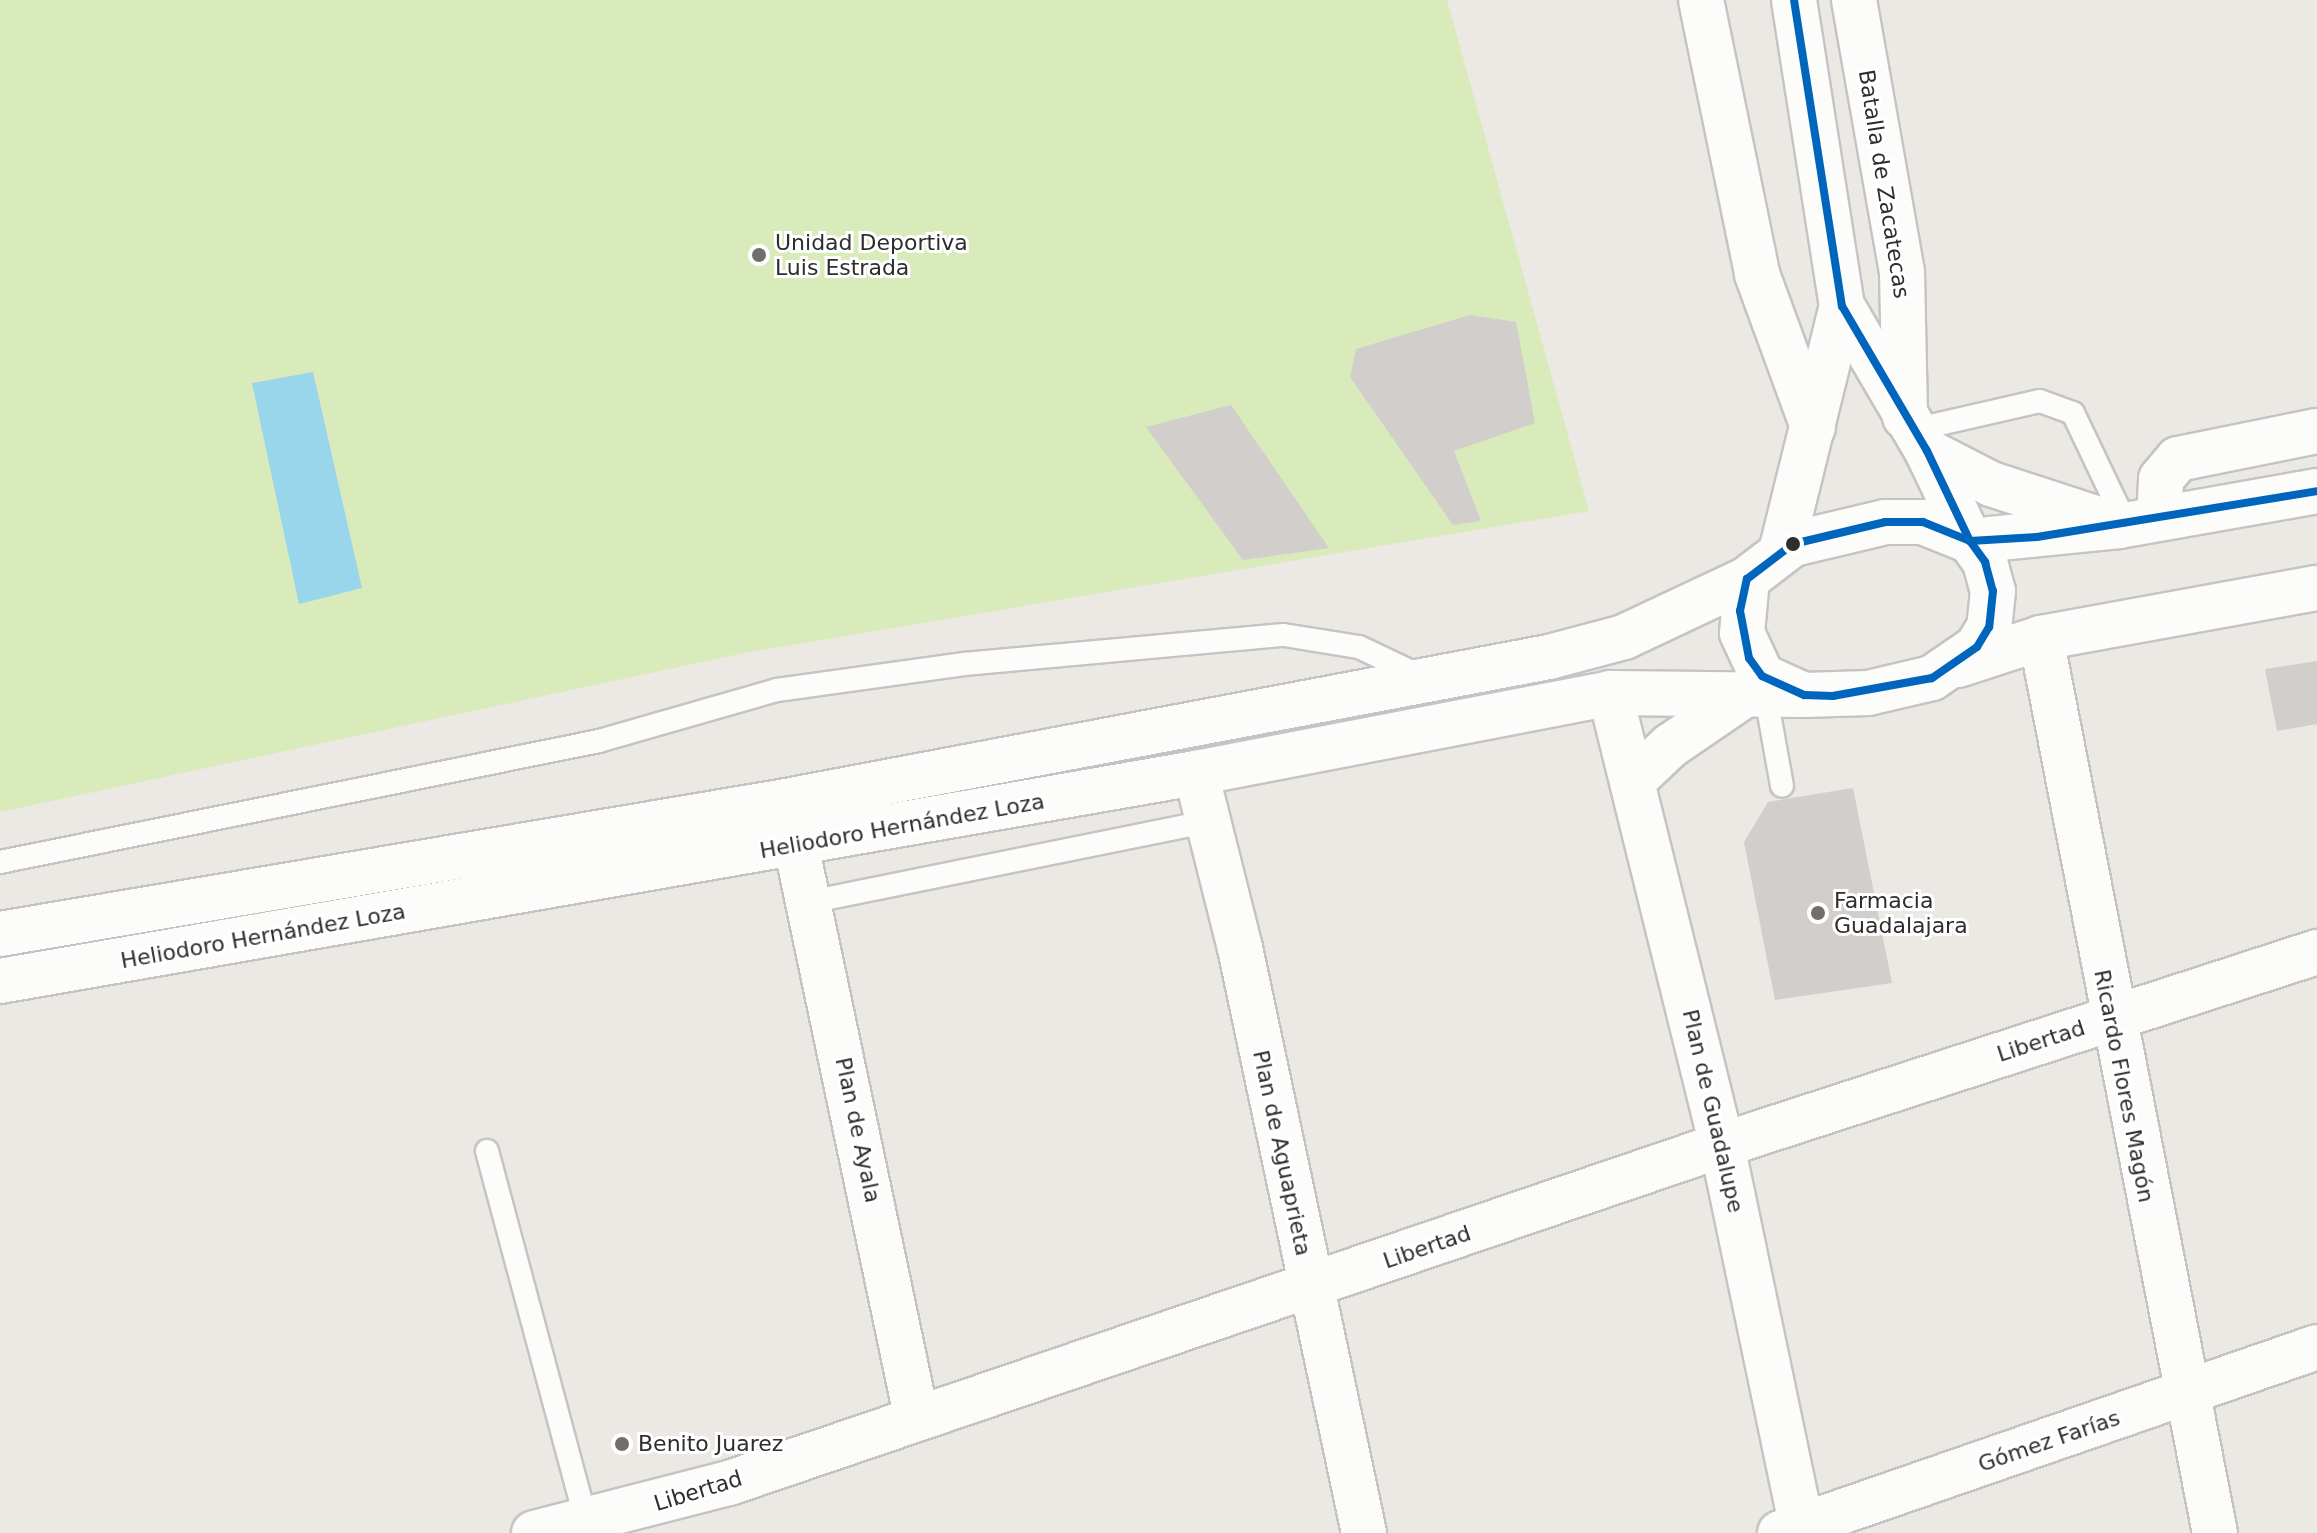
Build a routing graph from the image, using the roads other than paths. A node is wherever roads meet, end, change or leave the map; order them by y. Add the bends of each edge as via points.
1 (1701, 0) edge
2 (1794, 0) edge
3 (1854, 0) edge
4 (1842, 306) junction
5 (1813, 427) junction
6 (2317, 431) edge
7 (1915, 433) junction
8 (2317, 491) edge
9 (2135, 523) junction
10 (1970, 541) junction
11 (1781, 552) junction
12 (1747, 579) junction
13 (2317, 588) edge
14 (2041, 638) junction
15 (1958, 665) junction
16 (1428, 680) junction
17 (1610, 693) junction
18 (1770, 696) junction
19 (1196, 773) junction
20 (1635, 779) junction
21 (1782, 786) dead end
22 (786, 801) junction
23 (1207, 822) junction
24 (795, 845) junction
25 (0, 862) edge
26 (809, 902) junction
27 (0, 934) edge
28 (2317, 952) edge
29 (0, 981) edge
30 (2110, 1018) junction
31 (1722, 1145) junction
32 (487, 1151) dead end
33 (1310, 1287) junction
34 (2317, 1347) edge
35 (2185, 1395) junction
36 (916, 1415) junction
37 (587, 1524) junction
38 (1795, 1530) edge
39 (534, 1533) edge
40 (1364, 1533) edge
41 (2215, 1533) edge

1 - 5 street via 1757,274
2 - 4 street
3 - 7 street, Batalla de Zacatecas via 1902,272
4 - 5 street
4 - 7 street
5 - 11 street
6 - 9 street via 2178,459
7 - 9 street via 1991,484
7 - 9 lane via 2040,401 2073,413
7 - 10 street
8 - 9 street
9 - 10 street
10 - 11 street via 1923,522 1885,522
10 - 15 street via 1985,562 1993,591 1989,627
11 - 12 street
12 - 16 street, Heliodoro Hernández Loza via 1624,637
12 - 18 street via 1740,611 1749,658 1771,681
13 - 14 street
14 - 15 street
14 - 30 street, Ricardo Flores Magón
15 - 18 street via 1902,687
16 - 22 street, Heliodoro Hernández Loza
16 - 25 lane via 1359,647 1284,635 964,664 777,690 599,741
17 - 18 street, Heliodoro Hernández Loza
17 - 19 street, Heliodoro Hernández Loza
17 - 20 street, Plan de Guadalupe
18 - 20 street via 1670,746
18 - 21 lane
19 - 23 street, Plan de Aguaprieta
19 - 24 street, Heliodoro Hernández Loza
20 - 31 street, Plan de Guadalupe
22 - 24 street, Plan de Ayala
22 - 27 street, Heliodoro Hernández Loza
23 - 26 lane
23 - 33 street, Plan de Aguaprieta via 1240,948
24 - 26 street, Plan de Ayala
24 - 29 street, Heliodoro Hernández Loza
26 - 36 street, Plan de Ayala
28 - 30 street, Libertad
30 - 31 street, Libertad
30 - 35 street, Ricardo Flores Magón
31 - 33 street, Libertad
31 - 38 street, Plan de Guadalupe
32 - 37 lane
33 - 36 street, Libertad
33 - 40 street, Plan de Aguaprieta
34 - 35 street, Gómez Farías
35 - 38 street, Gómez Farías
35 - 41 street, Ricardo Flores Magón
36 - 37 street, Libertad via 729,1483
37 - 39 street, Libertad

